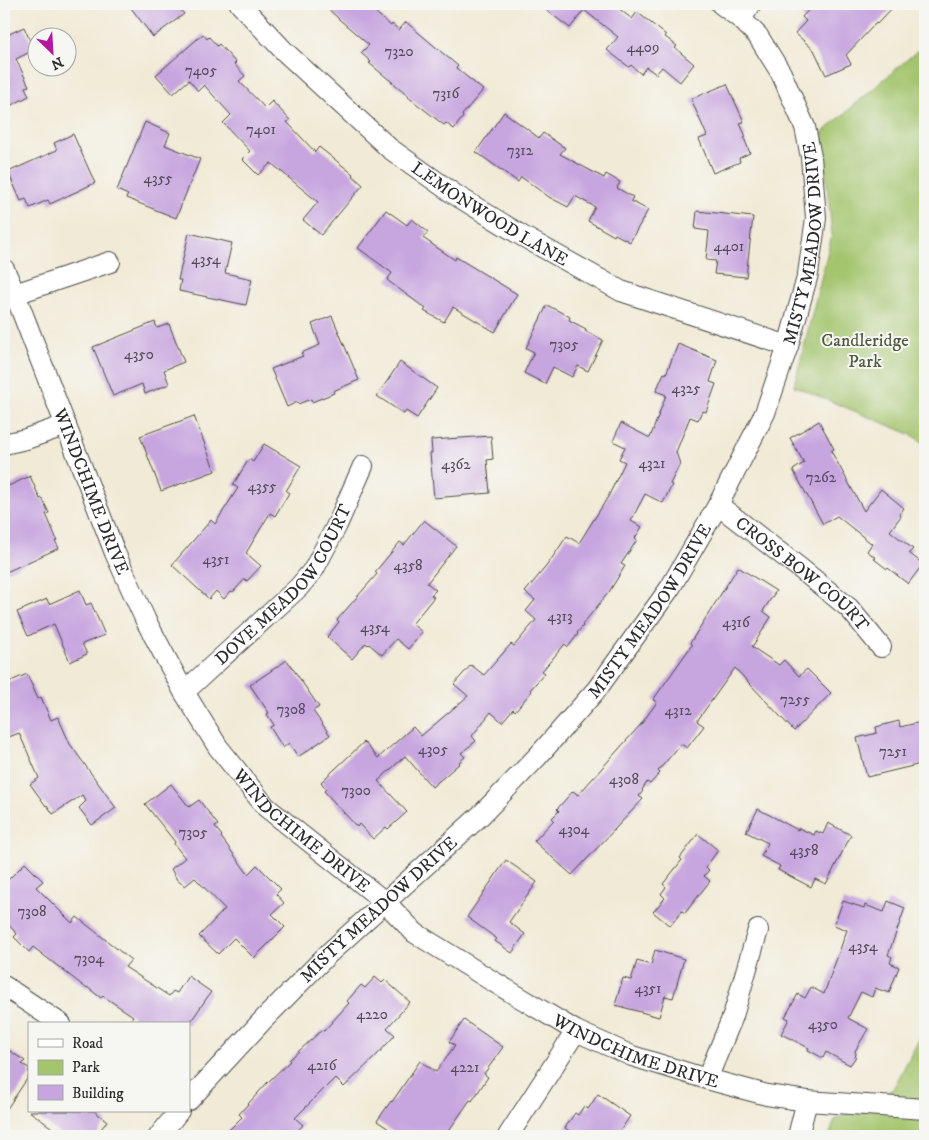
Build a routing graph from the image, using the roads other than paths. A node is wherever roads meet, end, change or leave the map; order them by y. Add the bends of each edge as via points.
1 (240, 4) edge
2 (721, 4) edge
3 (746, 12) edge
4 (110, 262) dead end
5 (4, 269) edge
6 (16, 294) junction
7 (788, 346) junction
8 (66, 425) junction
9 (4, 444) edge
10 (363, 466) dead end
11 (718, 505) junction
12 (881, 647) dead end
13 (184, 692) junction
14 (385, 902) junction
15 (758, 930) dead end
16 (4, 986) edge
17 (58, 1022) edge
18 (576, 1031) junction
19 (707, 1079) junction
20 (190, 1099) edge
21 (806, 1101) junction
22 (925, 1109) edge
23 (178, 1112) edge
24 (159, 1136) edge
25 (508, 1136) edge
26 (798, 1136) edge

1 - 7 street, LEMONWOOD LANE via 284,51 389,148 454,194 621,290
2 - 3 street, MISTY MEADOW DRIVE
3 - 7 street, MISTY MEADOW DRIVE via 781,74 805,127 811,157 816,218 808,274
4 - 6 street
5 - 6 street, WINDCHIME DRIVE
6 - 8 street, WINDCHIME DRIVE
7 - 11 street, MISTY MEADOW DRIVE via 765,413
8 - 9 street
8 - 13 street, WINDCHIME DRIVE via 115,553
10 - 13 street, DOVE MEADOW COURT via 337,525 314,568 299,587
11 - 12 street, CROSS BOW COURT via 849,608
11 - 14 street, MISTY MEADOW DRIVE via 670,588 597,689 482,814
13 - 14 street, WINDCHIME DRIVE via 218,747 266,807
14 - 18 street, WINDCHIME DRIVE via 415,934
14 - 20 street, MISTY MEADOW DRIVE via 322,960
15 - 19 street via 733,1016
16 - 17 street
18 - 19 street, WINDCHIME DRIVE via 632,1056
18 - 25 street
19 - 21 street, WINDCHIME DRIVE via 767,1095
21 - 22 street, WINDCHIME DRIVE
21 - 26 street
23 - 24 street

